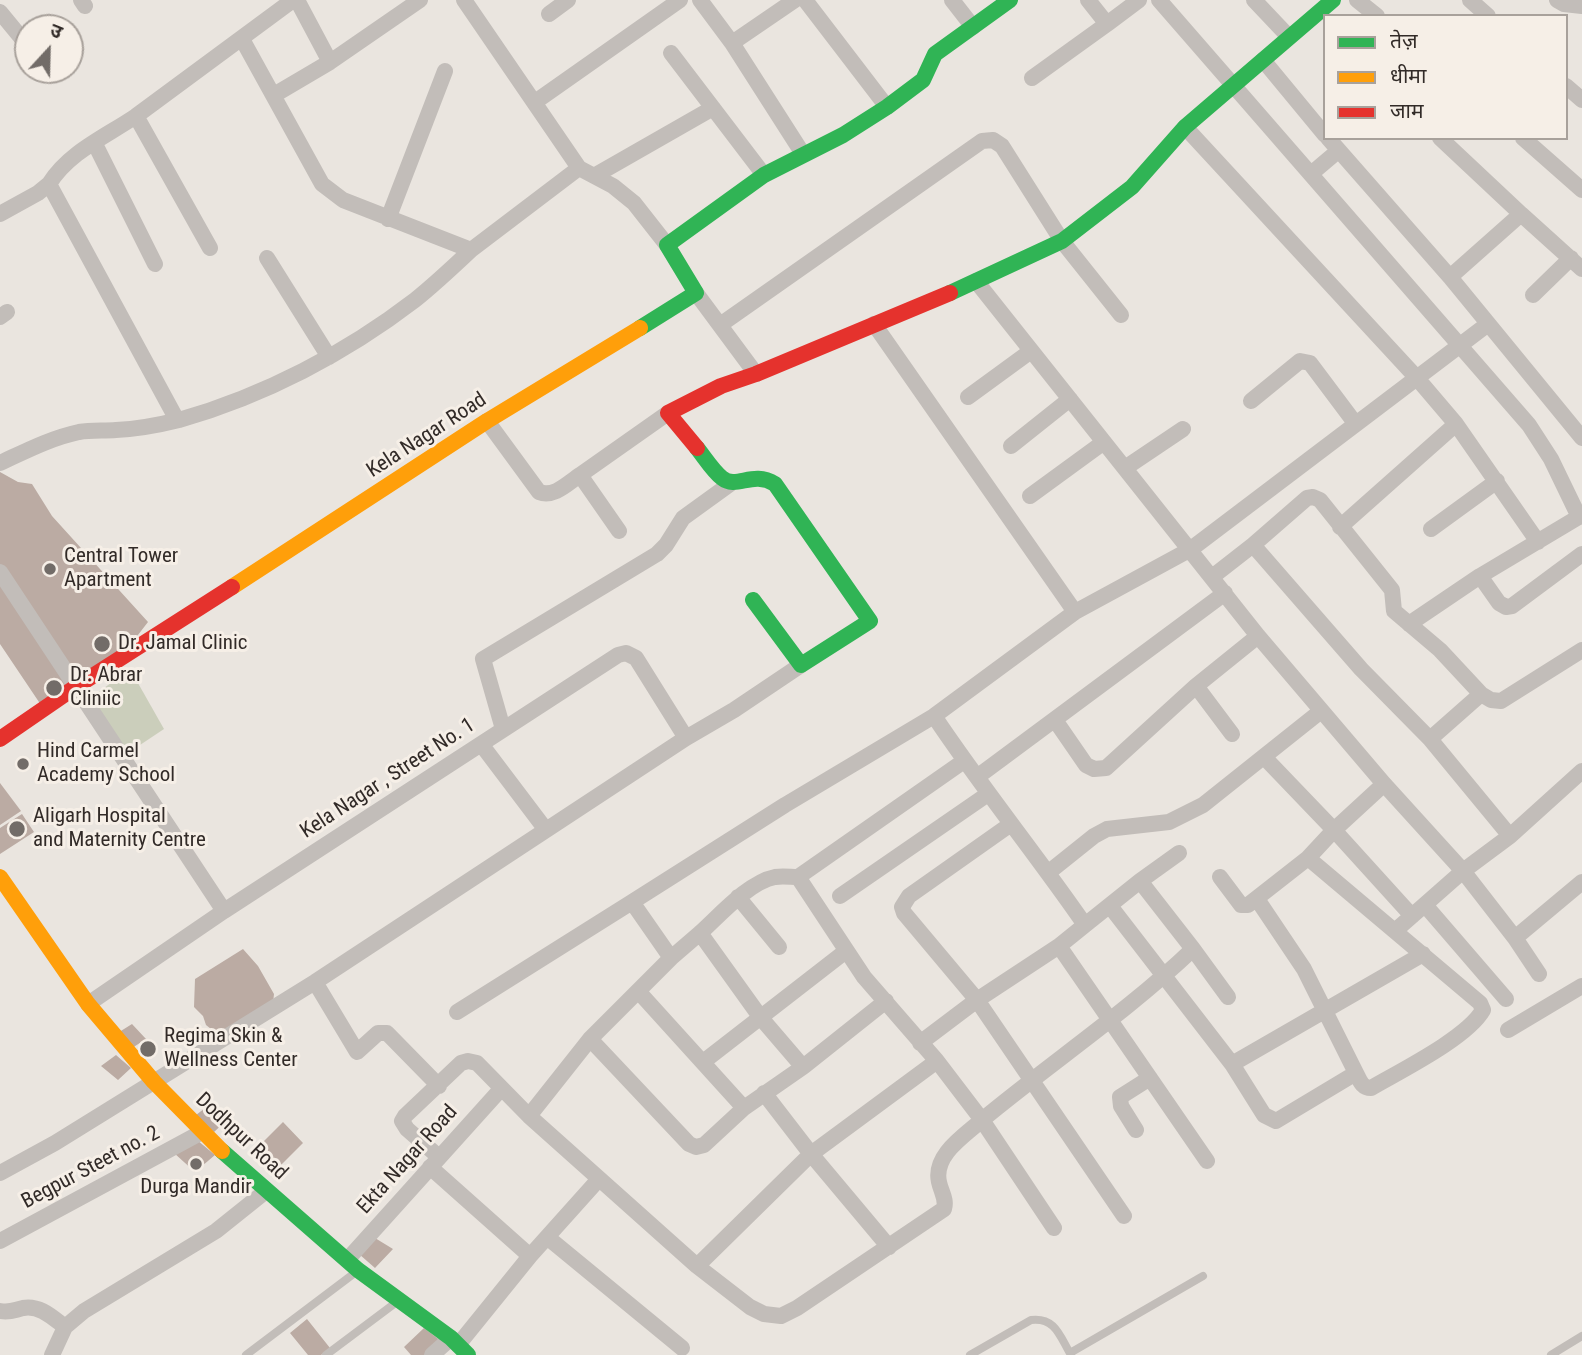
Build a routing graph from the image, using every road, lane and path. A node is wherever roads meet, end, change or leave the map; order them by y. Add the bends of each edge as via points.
1 (295, 0) edge
2 (420, 0) edge
3 (464, 0) edge
4 (568, 0) edge
5 (680, 0) edge
6 (701, 0) edge
7 (795, 0) edge
8 (805, 0) edge
9 (952, 0) edge
10 (1010, 0) edge
11 (1088, 0) edge
12 (1139, 0) edge
13 (1159, 0) edge
14 (1254, 0) edge
15 (1333, 0) edge
16 (1357, 0) edge
17 (1470, 0) edge
18 (1557, 0) edge
19 (1582, 6) edge
20 (0, 12) edge
21 (549, 14) dead end
22 (1374, 14) edge
23 (1486, 14) edge
24 (1311, 18) junction
25 (1107, 24) junction
26 (973, 27) junction
27 (14, 29) edge
28 (1323, 29) edge
29 (1289, 37) junction
30 (242, 39) junction
31 (732, 43) junction
32 (671, 53) dead end
33 (1263, 60) junction
34 (330, 62) junction
35 (445, 71) dead end
36 (1032, 78) dead end
37 (1234, 85) junction
38 (1568, 88) edge
39 (274, 95) junction
40 (1582, 100) edge
41 (535, 102) junction
42 (887, 107) junction
43 (713, 108) junction
44 (136, 116) junction
45 (1185, 127) junction
46 (1323, 133) edge
47 (1442, 140) edge
48 (1525, 140) edge
49 (1330, 141) edge
50 (94, 144) junction
51 (803, 154) junction
52 (579, 168) junction
53 (1311, 173) junction
54 (764, 175) junction
55 (594, 176) junction
56 (49, 184) junction
57 (1582, 190) edge
58 (0, 214) edge
59 (1521, 214) junction
60 (388, 219) junction
61 (1062, 241) junction
62 (667, 245) junction
63 (210, 247) dead end
64 (471, 250) junction
65 (267, 258) dead end
66 (1576, 263) edge
67 (155, 264) dead end
68 (1450, 276) junction
69 (976, 281) junction
70 (696, 293) junction
71 (1532, 295) dead end
72 (1121, 315) dead end
73 (874, 324) junction
74 (1488, 324) junction
75 (720, 325) junction
76 (1460, 345) junction
77 (1031, 351) junction
78 (329, 356) junction
79 (756, 374) junction
80 (1416, 377) junction
81 (968, 397) dead end
82 (1070, 399) junction
83 (1251, 401) dead end
84 (668, 414) junction
85 (177, 420) junction
86 (487, 421) junction
87 (1355, 423) junction
88 (1456, 424) junction
89 (1183, 429) dead end
90 (1582, 438) edge
91 (1104, 442) junction
92 (1012, 446) dead end
93 (0, 463) edge
94 (1125, 468) junction
95 (580, 475) junction
96 (1497, 481) junction
97 (730, 484) junction
98 (1030, 496) dead end
99 (1581, 516) edge
100 (1340, 527) junction
101 (1431, 529) dead end
102 (619, 531) dead end
103 (1538, 542) junction
104 (1253, 545) junction
105 (1191, 549) junction
106 (1582, 554) edge
107 (0, 572) edge
108 (1480, 576) junction
109 (1212, 577) junction
110 (1225, 593) junction
111 (753, 600) dead end
112 (1075, 612) junction
113 (1409, 624) junction
114 (1258, 636) junction
115 (1582, 650) edge
116 (801, 665) junction
117 (1196, 685) junction
118 (76, 686) junction
119 (1481, 694) junction
120 (1321, 711) junction
121 (934, 716) junction
122 (1055, 720) junction
123 (503, 729) junction
124 (1233, 734) dead end
125 (686, 738) junction
126 (0, 739) edge
127 (1430, 739) junction
128 (481, 744) junction
129 (1264, 757) junction
130 (964, 761) junction
131 (1582, 771) edge
132 (977, 776) junction
133 (1384, 784) junction
134 (988, 794) junction
135 (1011, 824) junction
136 (546, 830) junction
137 (1334, 830) junction
138 (1510, 836) junction
139 (1179, 853) dead end
140 (1308, 858) junction
141 (1463, 871) junction
142 (1049, 872) junction
143 (0, 877) edge
144 (798, 877) junction
145 (1220, 877) dead end
146 (1140, 881) junction
147 (1582, 882) edge
148 (840, 896) dead end
149 (738, 897) junction
150 (1257, 899) junction
151 (632, 902) junction
152 (1110, 905) junction
153 (1425, 905) junction
154 (224, 911) junction
155 (1412, 916) junction
156 (1086, 925) junction
157 (1396, 930) junction
158 (700, 933) junction
159 (1515, 938) junction
160 (1059, 946) junction
161 (779, 947) dead end
162 (1193, 949) junction
163 (846, 951) junction
164 (1423, 954) junction
165 (671, 958) junction
166 (1539, 974) dead end
167 (1164, 977) junction
168 (315, 982) junction
169 (1582, 986) edge
170 (638, 991) junction
171 (1228, 997) dead end
172 (1506, 999) dead end
173 (977, 1000) junction
174 (886, 1001) junction
175 (88, 1004) junction
176 (1326, 1010) junction
177 (457, 1012) dead end
178 (761, 1018) junction
179 (1112, 1019) junction
180 (1508, 1030) dead end
181 (590, 1039) junction
182 (920, 1043) junction
183 (937, 1061) junction
184 (703, 1062) junction
185 (1233, 1064) junction
186 (803, 1067) junction
187 (1356, 1073) junction
188 (1032, 1079) junction
189 (1150, 1079) junction
190 (154, 1082) junction
191 (439, 1086) junction
192 (501, 1089) junction
193 (765, 1093) junction
194 (744, 1108) junction
195 (528, 1116) junction
196 (982, 1119) junction
197 (1136, 1130) dead end
198 (202, 1132) junction
199 (811, 1154) junction
200 (1207, 1161) dead end
201 (435, 1162) junction
202 (0, 1173) edge
203 (599, 1179) junction
204 (265, 1191) junction
205 (1124, 1216) dead end
206 (1054, 1228) dead end
207 (547, 1237) junction
208 (1, 1239) edge
209 (889, 1247) junction
210 (530, 1256) junction
211 (352, 1265) junction
212 (697, 1266) junction
213 (1203, 1276) dead end
214 (401, 1299) junction
215 (0, 1311) edge
216 (65, 1327) junction
217 (1582, 1336) edge
218 (459, 1346) edge
219 (682, 1348) dead end
220 (1070, 1354) edge
221 (52, 1355) edge
222 (246, 1355) edge
223 (327, 1355) edge
224 (432, 1355) edge
225 (971, 1355) edge
226 (1551, 1355) edge

1 - 30 street
1 - 34 street
2 - 34 street
3 - 41 street
4 - 21 street
5 - 41 street
6 - 31 street
7 - 31 street
8 - 42 street
9 - 26 street
10 - 26 street
11 - 25 street
12 - 25 street
13 - 37 street
14 - 29 street
15 - 24 street
16 - 22 street
17 - 23 street
18 - 19 street
20 - 27 street
24 - 28 street
24 - 29 street
25 - 36 street
26 - 42 street via 935,54 923,80
29 - 33 street
30 - 39 street
30 - 44 street
31 - 51 street
32 - 43 street
33 - 37 street
33 - 46 street
34 - 39 street
35 - 60 street
37 - 45 street
37 - 53 street
38 - 40 street
39 - 60 street via 322,184 343,200
41 - 52 street
42 - 51 street
43 - 54 street
43 - 55 street
44 - 50 street
44 - 63 street
45 - 61 street via 1132,187
45 - 80 street
47 - 59 street
48 - 57 street
49 - 53 street
49 - 68 street
50 - 56 street via 71,157
50 - 67 street
51 - 54 street
52 - 55 street
52 - 64 street
53 - 76 street
54 - 62 street
55 - 62 street via 634,203
56 - 58 street
56 - 85 street
59 - 66 street
59 - 68 street
60 - 64 street
61 - 69 street
61 - 72 street
61 - 75 street via 1002,146 993,140 982,141
62 - 70 street
64 - 78 street via 417,298
65 - 78 street
66 - 71 street
68 - 74 street
69 - 73 street
69 - 77 street
70 - 75 street
70 - 86 street, Kela Nagar Road
73 - 79 street
73 - 112 street
74 - 76 street
74 - 90 street
75 - 79 street
76 - 80 street
76 - 99 street via 1529,425
77 - 81 street
77 - 82 street
78 - 85 street via 225,404
79 - 84 street via 698,396
80 - 87 street
80 - 88 street
82 - 91 street
82 - 92 street
83 - 87 street via 1305,360
84 - 95 street
84 - 97 street
85 - 93 street via 82,432 45,442
86 - 95 street via 539,492 552,494
86 - 118 street, Kela Nagar Road
87 - 105 street
88 - 96 street
88 - 100 street
89 - 94 street
91 - 94 street
91 - 98 street
94 - 105 street
95 - 102 street
96 - 101 street
96 - 103 street
97 - 116 street via 758,475 775,484 870,621
97 - 123 street via 683,518 657,554 483,659
99 - 103 street
100 - 104 street via 1320,500 1307,498
100 - 113 street via 1392,590 1395,611
103 - 108 street
104 - 109 street
104 - 127 street via 1361,669
105 - 109 street
105 - 112 street
106 - 108 street via 1512,606 1499,603
107 - 118 street
108 - 113 street
109 - 110 street
110 - 114 street
110 - 122 street
111 - 116 street
112 - 121 street
113 - 119 street
114 - 117 street
114 - 120 street
115 - 119 street via 1501,701
116 - 125 street
117 - 122 street via 1106,768 1086,765
117 - 124 street
118 - 126 street, Kela Nagar Road
118 - 154 street
119 - 127 street
120 - 129 street
120 - 133 street
121 - 130 street
121 - 151 street
122 - 132 street
123 - 125 street, Kela Nagar , Street No. 1 via 626,653 636,658
123 - 128 street, Kela Nagar , Street No. 1
125 - 136 street
127 - 138 street
128 - 136 street
128 - 154 street, Kela Nagar , Street No. 1
129 - 137 street
129 - 142 street via 1183,817 1107,829
130 - 132 street
130 - 144 street
131 - 138 street
132 - 134 street
133 - 137 street
133 - 141 street
134 - 135 street
134 - 148 street
135 - 142 street
135 - 173 street via 909,896 902,907
136 - 168 street
137 - 140 street
137 - 155 street
138 - 141 street
139 - 146 street
140 - 150 street
140 - 157 street
141 - 153 street
141 - 159 street
142 - 156 street
143 - 175 street, Dodhpur Road
144 - 149 street via 775,877
144 - 163 street
145 - 150 street via 1241,905
146 - 152 street
146 - 162 street
147 - 159 street
149 - 158 street
149 - 161 street
150 - 176 street
151 - 165 street
151 - 177 street
152 - 156 street
152 - 167 street
153 - 155 street
153 - 172 street
154 - 175 street, Kela Nagar , Street No. 1
155 - 157 street
156 - 160 street
157 - 164 street
158 - 165 street
158 - 178 street
159 - 166 street
160 - 173 street
160 - 179 street
162 - 167 street
162 - 171 street
163 - 174 street
163 - 178 street
164 - 176 street
164 - 187 street via 1480,1003 1479,1018 1371,1088 1363,1086
165 - 170 street
167 - 179 street
167 - 185 street
168 - 190 street
168 - 191 street via 357,1052 378,1033 387,1033
169 - 180 street
170 - 181 street
170 - 184 street
173 - 182 street
173 - 188 street
174 - 182 street
174 - 186 street
175 - 190 street, Dodhpur Road
176 - 185 street
176 - 187 street
178 - 184 street
178 - 186 street
179 - 188 street
179 - 189 street
181 - 194 street via 689,1144 704,1145
181 - 195 street
182 - 183 street
183 - 196 street
183 - 199 street
184 - 194 street
185 - 187 street via 1264,1115 1276,1121
186 - 193 street
188 - 196 street
188 - 205 street
189 - 197 street via 1120,1097
189 - 200 street
190 - 198 street, Dodhpur Road
190 - 202 street
191 - 192 street via 468,1060 477,1063
191 - 201 street via 402,1121
192 - 195 street
192 - 201 street, Ekta Nagar Road
193 - 194 street
193 - 199 street
195 - 203 street
196 - 206 street
196 - 209 street via 944,1155 937,1169 944,1209
198 - 204 street, Dodhpur Road
198 - 208 street, Begpur Steet no. 2
199 - 209 street
199 - 212 street
201 - 210 street
201 - 211 street, Ekta Nagar Road
203 - 207 street
203 - 212 street
204 - 211 street, Dodhpur Road
204 - 216 street via 216,1231
207 - 210 street
207 - 219 street
209 - 212 street via 781,1316 750,1307
210 - 218 street
211 - 214 street, Dodhpur Road
211 - 222 lane
213 - 220 lane
214 - 218 street, Dodhpur Road
214 - 223 lane
215 - 216 street via 33,1307
216 - 221 street
217 - 226 lane
218 - 224 street
220 - 225 lane via 1053,1325 1042,1319

